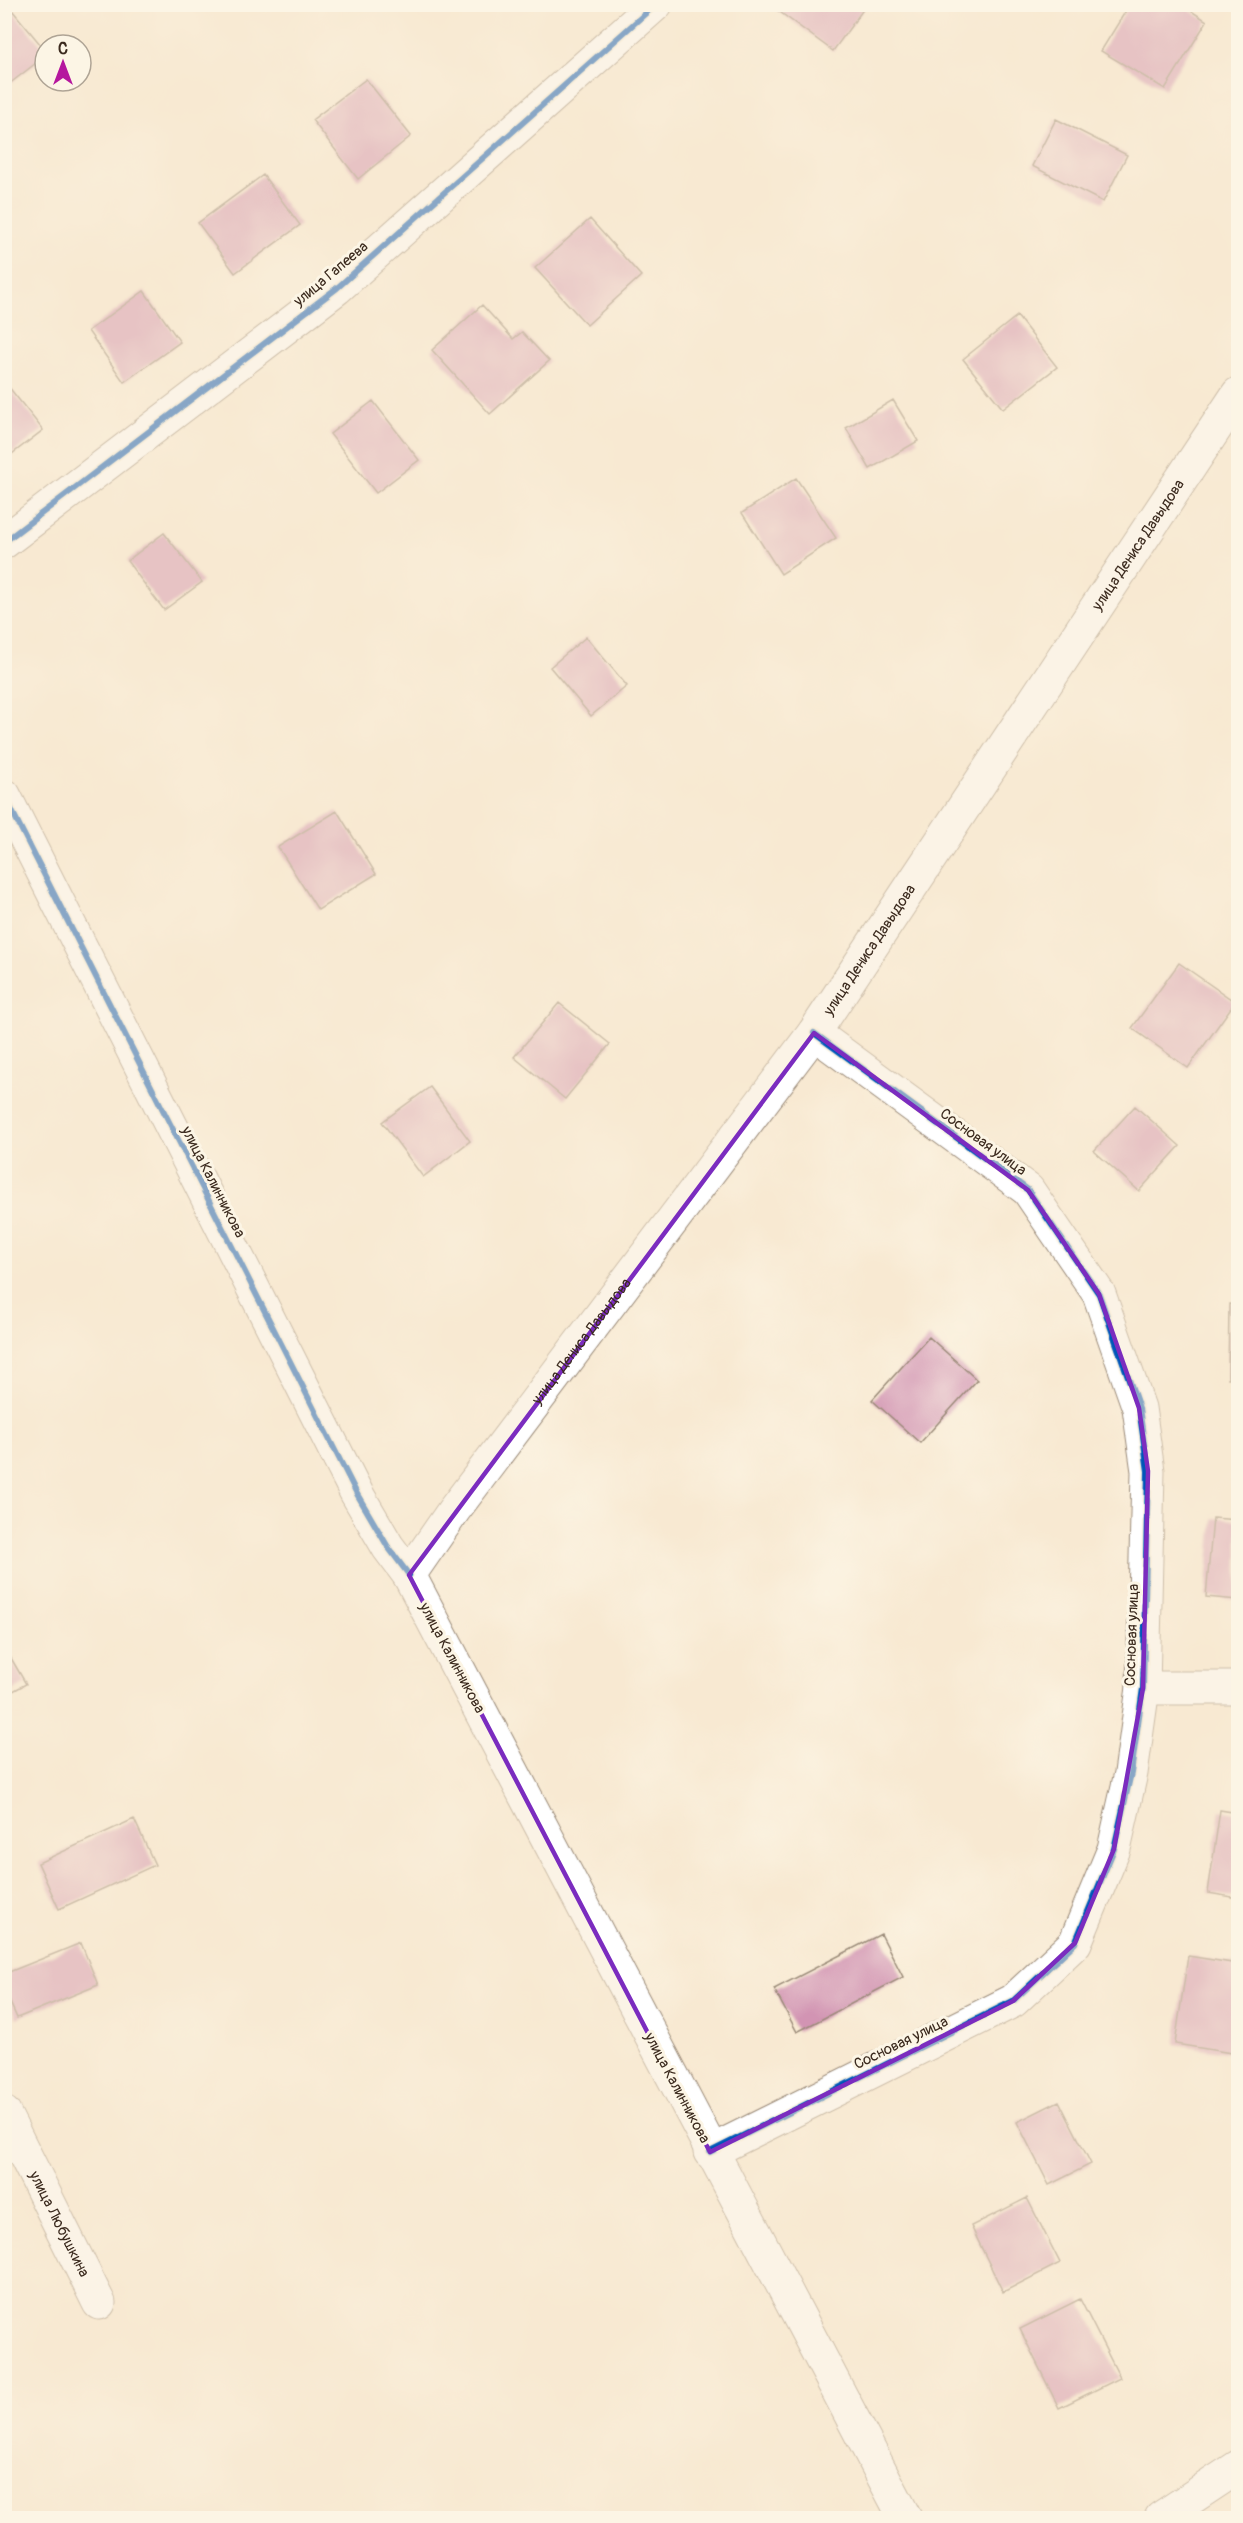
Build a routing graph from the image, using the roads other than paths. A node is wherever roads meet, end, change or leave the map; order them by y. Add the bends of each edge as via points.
1 (656, 4) edge
2 (1239, 394) edge
3 (4, 542) edge
4 (4, 795) edge
5 (814, 1033) junction
6 (409, 1575) junction
7 (1143, 1688) junction
8 (1239, 1688) edge
9 (4, 2113) edge
10 (710, 2152) junction
11 (99, 2303) dead end
12 (1239, 2467) edge
13 (905, 2518) edge
14 (1161, 2518) edge

1 - 3 street, улица Гапеева via 337,288
2 - 5 street, улица Дениса Давыдова
4 - 6 street, улица Калинникова via 357,1494
5 - 6 street, улица Дениса Давыдова
5 - 7 street, Сосновая улица via 1028,1190 1099,1294 1139,1408 1148,1471
6 - 10 street, улица Калинникова
7 - 8 street
7 - 10 street, Сосновая улица via 1131,1773 1114,1850 1075,1943 1013,2001
9 - 11 street, улица Любушкина
10 - 13 street, улица Калинникова
12 - 14 street

